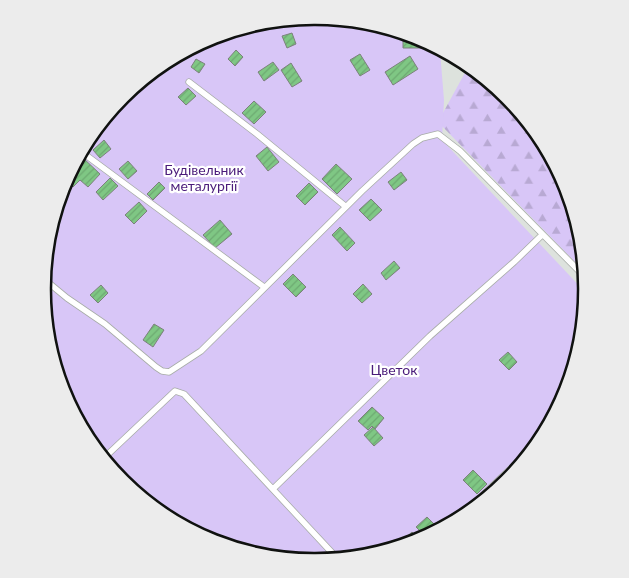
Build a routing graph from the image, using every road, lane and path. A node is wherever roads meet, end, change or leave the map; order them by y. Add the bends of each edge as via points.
1 (189, 82) dead end
2 (86, 156) edge
3 (345, 206) junction
4 (542, 235) junction
5 (578, 270) edge
6 (50, 284) edge
7 (264, 287) junction
8 (108, 454) edge
9 (272, 489) junction
10 (331, 552) edge

1 - 3 lane
2 - 7 lane
3 - 4 lane via 413,144 438,134 460,151
3 - 7 lane
4 - 5 lane
4 - 9 lane via 430,336
6 - 7 lane via 156,367 169,372 201,350
8 - 9 lane via 175,391 184,394
9 - 10 lane

